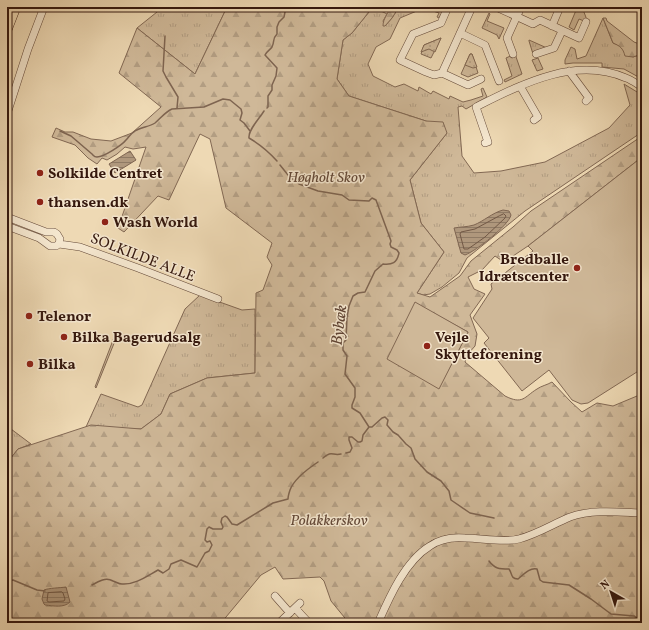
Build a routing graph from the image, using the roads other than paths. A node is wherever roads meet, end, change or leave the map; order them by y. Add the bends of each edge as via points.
1 (16, 7) edge
2 (44, 7) edge
3 (448, 7) edge
4 (472, 7) edge
5 (496, 7) edge
6 (521, 7) edge
7 (560, 7) edge
8 (517, 16) junction
9 (586, 22) dead end
10 (552, 26) junction
11 (7, 30) edge
12 (562, 31) junction
13 (460, 33) junction
14 (513, 54) dead end
15 (536, 54) dead end
16 (569, 71) junction
17 (442, 73) junction
18 (481, 79) dead end
19 (499, 81) dead end
20 (520, 86) junction
21 (642, 87) edge
22 (586, 101) dead end
23 (7, 114) edge
24 (534, 120) dead end
25 (485, 143) dead end
26 (7, 217) edge
27 (7, 226) edge
28 (60, 241) junction
29 (218, 299) dead end
30 (642, 513) edge
31 (275, 596) dead end
32 (295, 608) junction
33 (279, 623) edge
34 (309, 623) edge
35 (378, 623) edge

1 - 11 main road
2 - 23 street via 20,70
3 - 17 street via 441,23 413,34 400,60 434,75
4 - 13 street
5 - 8 street
6 - 8 street
7 - 10 street
8 - 10 street via 533,24 540,20
8 - 14 street via 507,38
9 - 12 street via 579,38
10 - 12 street
12 - 15 street via 554,48
13 - 17 street
13 - 19 street via 485,45
16 - 20 street via 539,78
16 - 21 street via 602,70 627,78
16 - 22 street via 589,98
17 - 18 street via 468,85
20 - 24 street via 538,117
20 - 25 street via 476,107 488,142
26 - 28 street, SOLKILDE ALLE via 46,232 54,232
27 - 28 street, SOLKILDE ALLE via 39,238 50,246 56,246
28 - 29 street, SOLKILDE ALLE
30 - 35 street via 585,513 517,539 458,537 438,542 420,553 406,571
31 - 32 street
32 - 33 street
32 - 34 street

